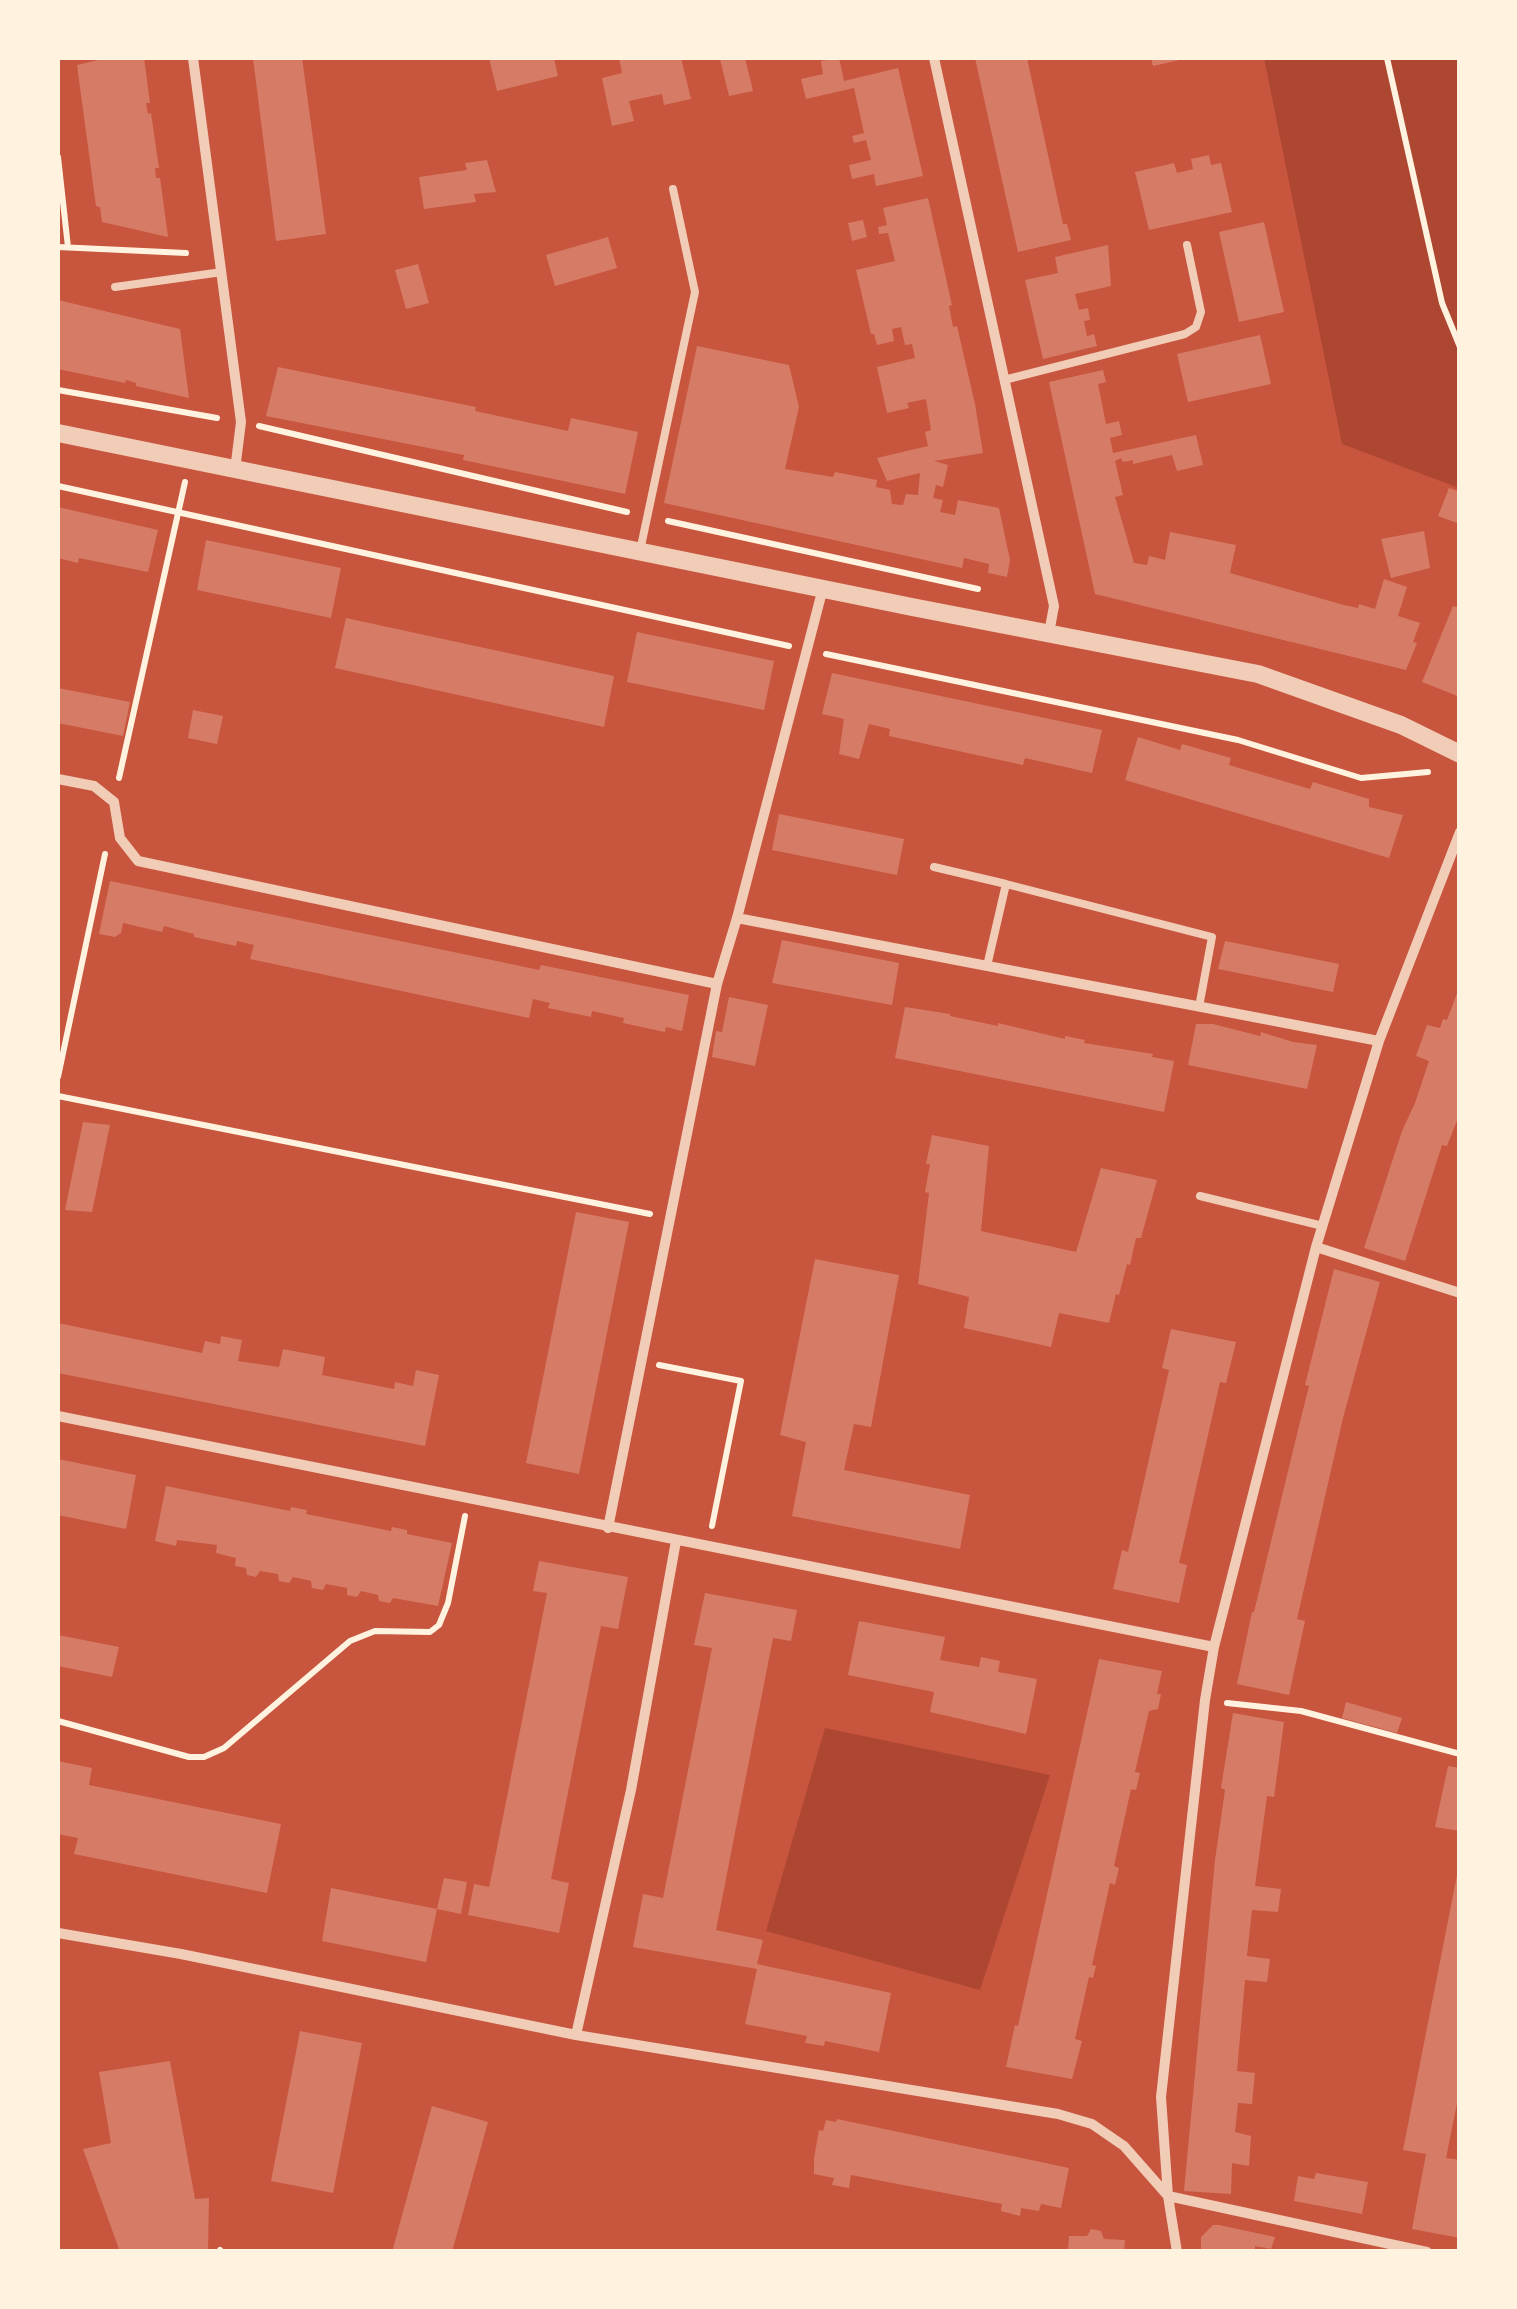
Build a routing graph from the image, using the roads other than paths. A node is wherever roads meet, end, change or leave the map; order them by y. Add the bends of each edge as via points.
1 (193, 58) edge
2 (934, 58) edge
3 (673, 189) dead end
4 (1187, 246) dead end
5 (222, 272) junction
6 (115, 288) dead end
7 (1004, 380) junction
8 (58, 433) edge
9 (235, 471) junction
10 (640, 551) junction
11 (822, 588) junction
12 (1049, 633) junction
13 (1460, 754) edge
14 (58, 779) edge
15 (1460, 832) edge
16 (934, 867) dead end
17 (1006, 884) junction
18 (737, 918) junction
19 (987, 966) junction
20 (717, 984) junction
21 (1199, 1007) junction
22 (1380, 1041) junction
23 (1200, 1196) dead end
24 (1322, 1226) junction
25 (1316, 1247) junction
26 (1460, 1293) edge
27 (58, 1416) edge
28 (608, 1528) junction
29 (676, 1541) junction
30 (1214, 1646) junction
31 (58, 1933) edge
32 (576, 2035) junction
33 (1168, 2196) junction
34 (1177, 2252) edge
35 (1427, 2252) edge

1 - 5 street
2 - 7 street
3 - 10 lane via 695,292
4 - 7 lane via 1201,312 1196,326
5 - 6 lane
5 - 9 street via 240,422
7 - 12 street via 1054,606
8 - 9 street
9 - 10 street
10 - 11 street
11 - 12 street
11 - 18 street
12 - 13 street via 1258,674 1401,725
14 - 20 street via 94,786 114,802 120,838 138,862
15 - 22 street
16 - 17 lane
17 - 19 lane
17 - 21 lane via 1212,937
18 - 19 street
18 - 20 street
19 - 21 street
20 - 28 street
21 - 22 street
22 - 24 street
23 - 24 lane
24 - 25 street
25 - 26 street
25 - 30 street
27 - 28 street
28 - 29 street
29 - 30 street
29 - 32 street via 631,1790
30 - 33 street via 1161,2097
31 - 32 street
32 - 33 street via 1058,2114 1092,2124 1124,2146
33 - 34 street
33 - 35 street

